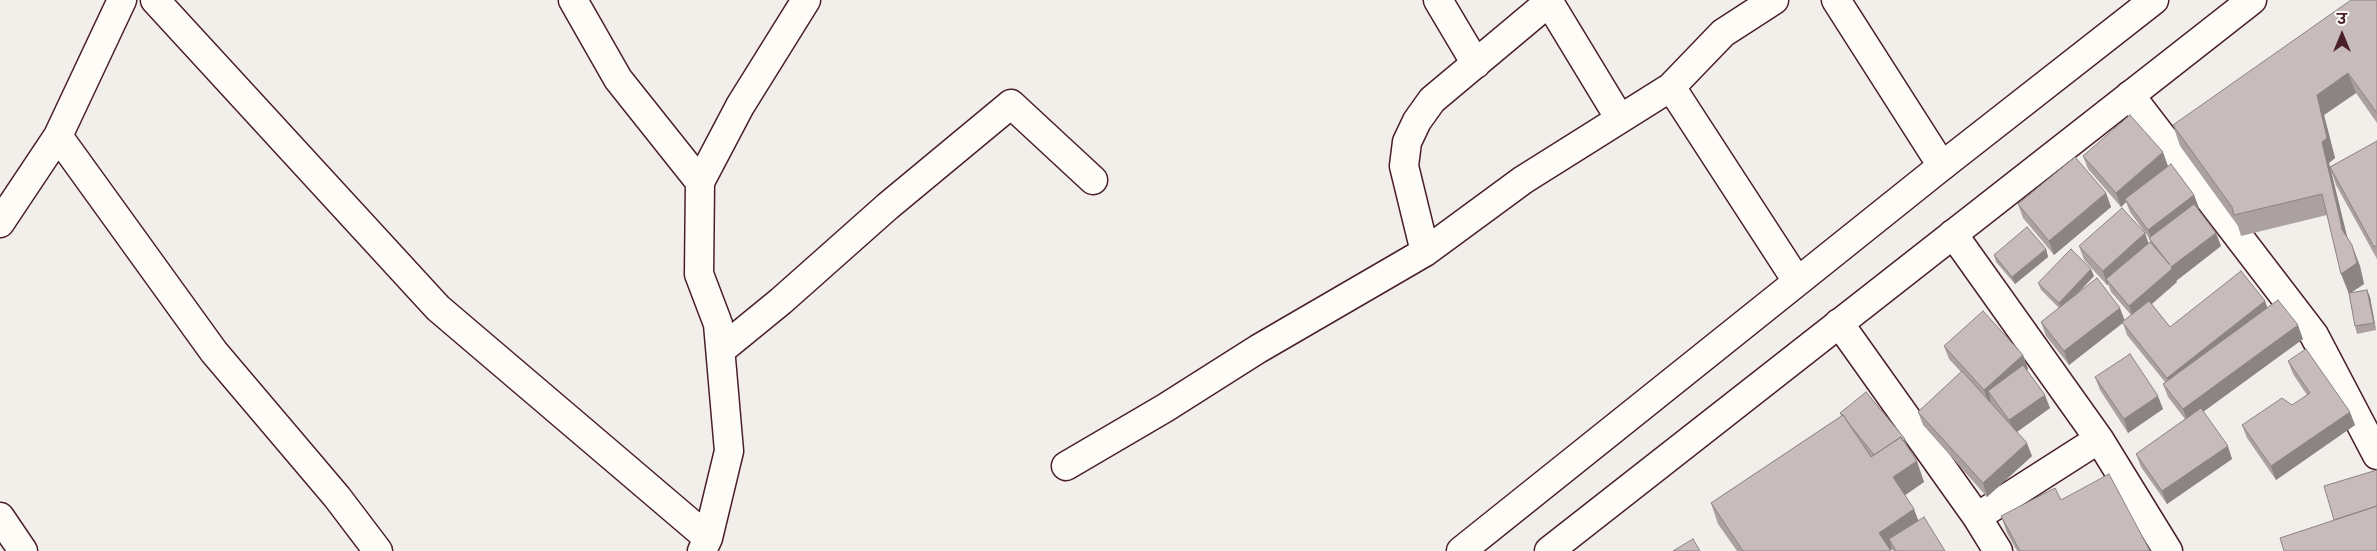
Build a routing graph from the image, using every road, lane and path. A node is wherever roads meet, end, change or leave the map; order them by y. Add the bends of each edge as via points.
1 (122, 0) edge
2 (155, 0) edge
3 (573, 0) edge
4 (806, 0) edge
5 (1438, 0) edge
6 (1774, 0) edge
7 (1836, 0) edge
8 (2154, 0) edge
9 (2252, 0) edge
10 (1476, 64) junction
11 (1671, 87) junction
12 (2130, 95) junction
13 (1620, 118) junction
14 (58, 136) junction
15 (1942, 166) junction
16 (1093, 180) dead end
17 (700, 182) junction
18 (0, 223) edge
19 (1953, 234) junction
20 (1424, 252) junction
21 (1797, 281) junction
22 (1839, 324) junction
23 (721, 350) junction
24 (2099, 439) junction
25 (2377, 455) edge
26 (1066, 466) dead end
27 (0, 517) edge
28 (1977, 517) junction
29 (705, 545) edge
30 (23, 551) edge
31 (378, 551) edge
32 (1461, 551) edge
33 (1548, 551) edge
34 (1998, 551) edge
35 (2168, 551) edge

1 - 14 street
2 - 29 street via 438,308
3 - 17 street via 618,79
4 - 17 street via 740,106
5 - 10 street
6 - 11 street via 1723,33
7 - 15 street
8 - 15 street
9 - 12 street
10 - 13 street via 1550,2
10 - 20 street via 1432,100 1407,142 1404,166
11 - 13 street
11 - 21 street
12 - 19 street
12 - 25 street via 2314,334
13 - 20 street via 1524,180
14 - 18 street
14 - 31 street via 214,352 337,497
15 - 21 street
16 - 23 street via 1011,104
17 - 23 street via 699,274 718,324
19 - 22 street
19 - 24 street
20 - 26 street
21 - 32 street
22 - 28 street
22 - 33 street
23 - 29 street via 729,451
24 - 28 street
24 - 35 street
27 - 30 street
28 - 34 street

